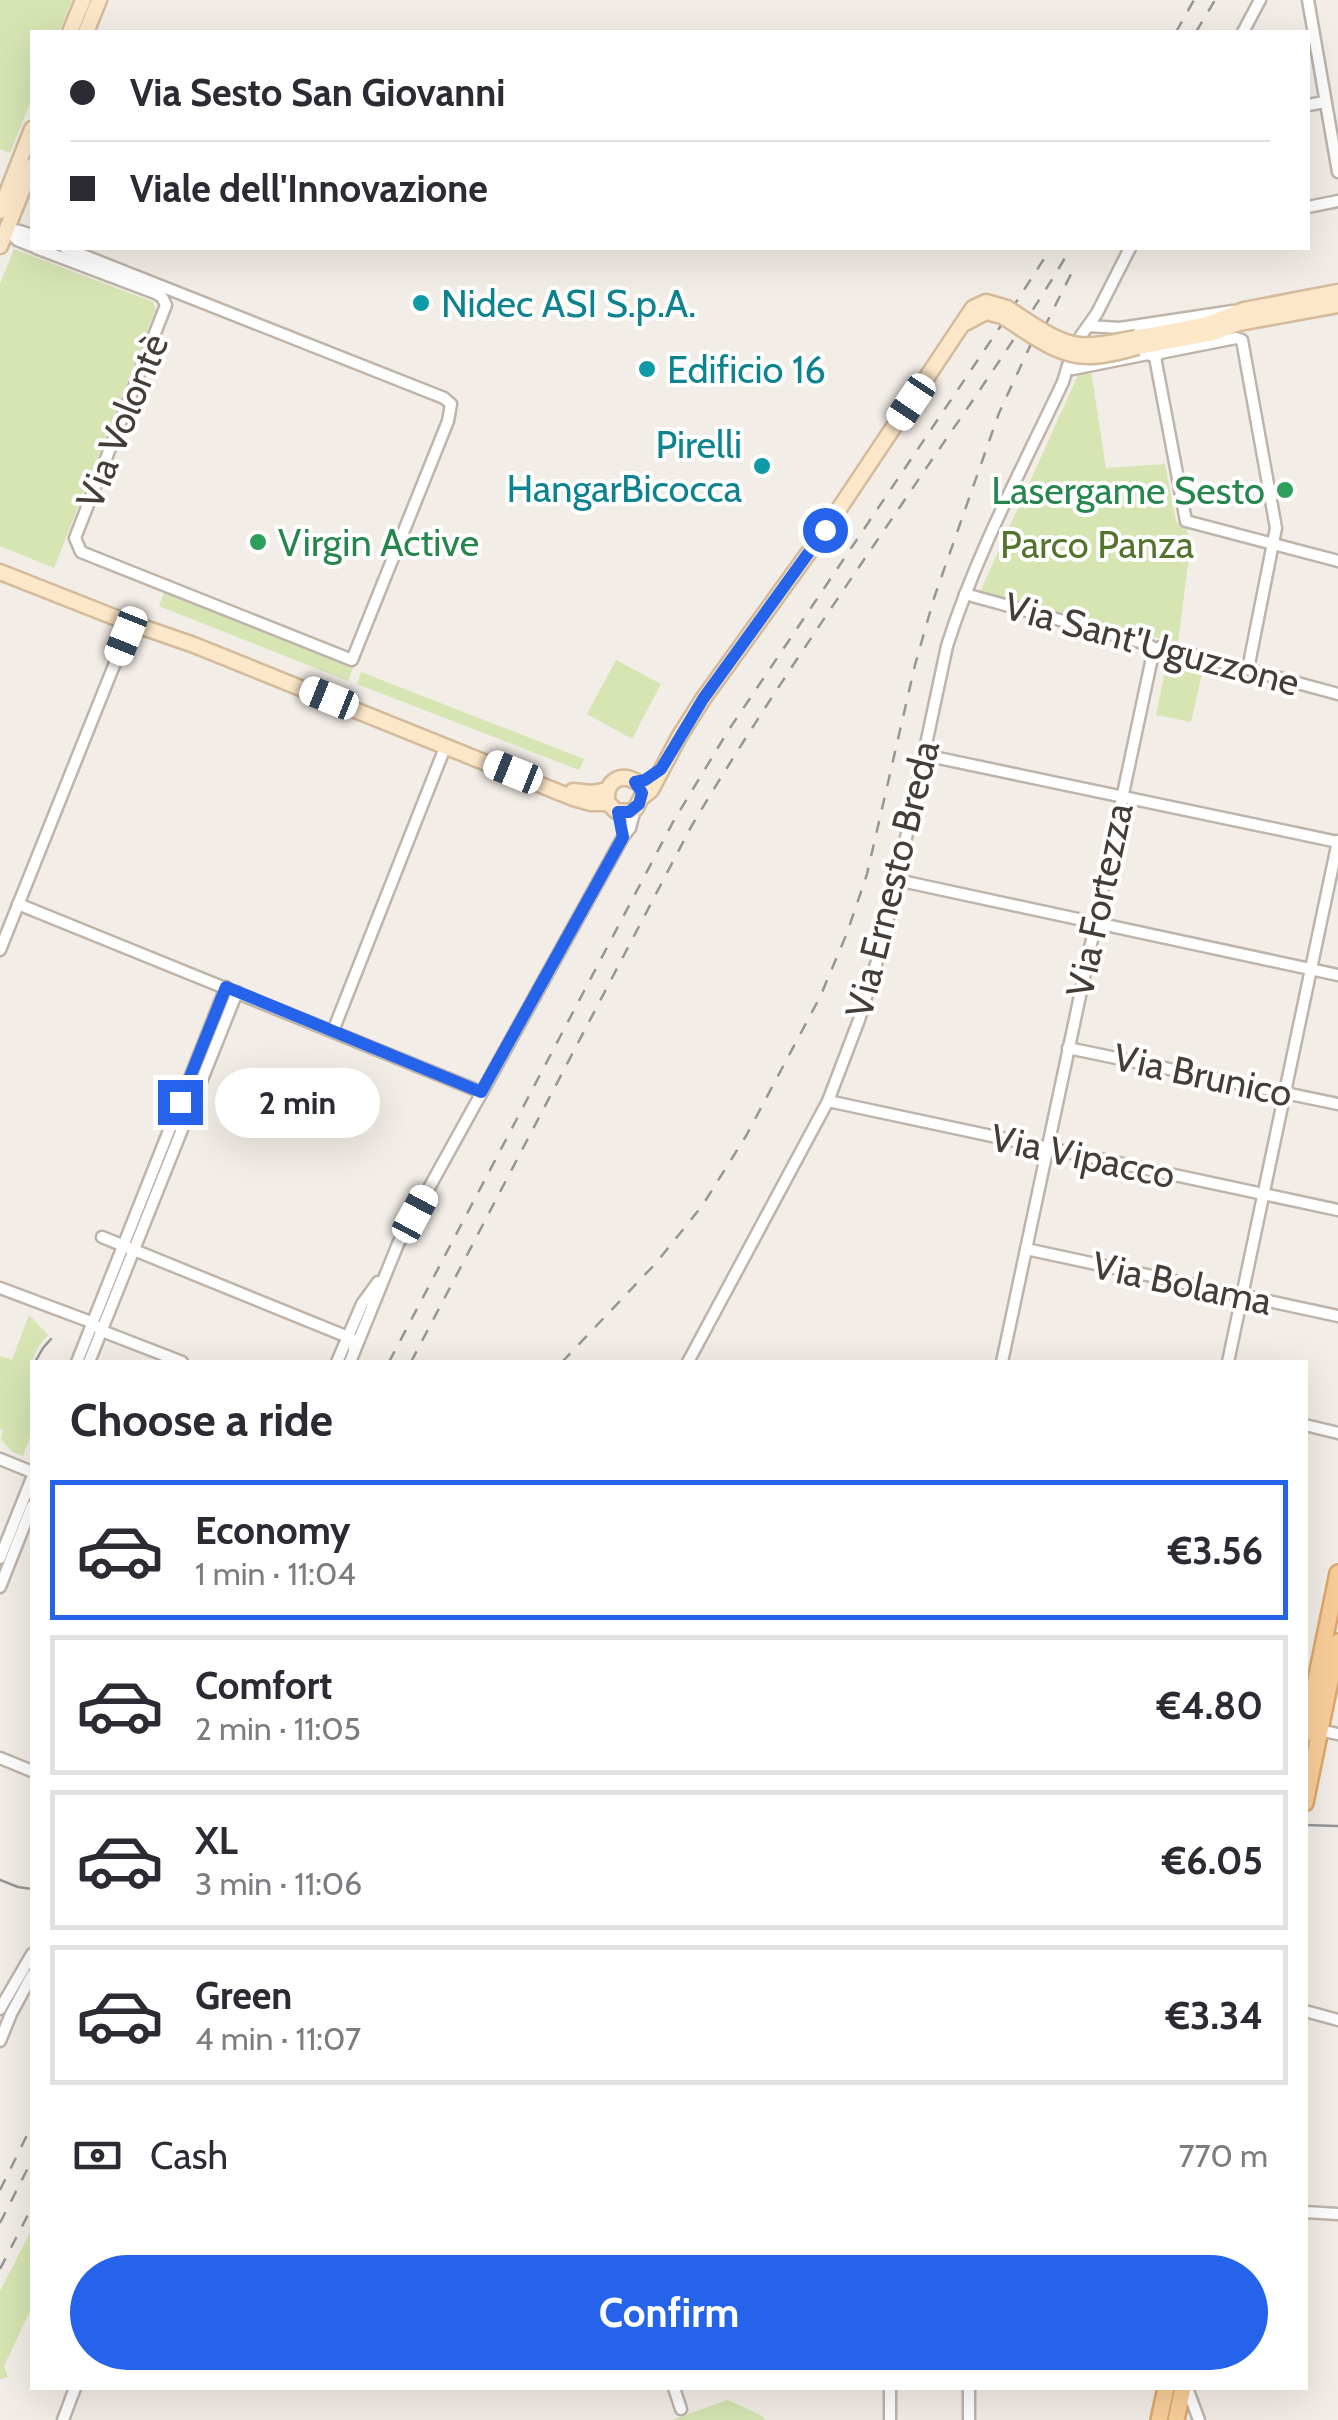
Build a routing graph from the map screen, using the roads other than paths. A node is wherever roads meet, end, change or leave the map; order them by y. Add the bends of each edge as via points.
1 (83, 0) edge
2 (99, 0) edge
3 (1260, 0) edge
4 (1308, 0) edge
5 (71, 30) edge
6 (87, 30) edge
7 (1244, 30) edge
8 (1325, 102) junction
9 (1310, 105) edge
10 (30, 134) edge
11 (30, 170) edge
12 (1338, 172) edge
13 (1338, 201) edge
14 (1310, 207) edge
15 (0, 212) edge
16 (4, 228) edge
17 (30, 234) edge
18 (30, 245) edge
19 (0, 246) edge
20 (42, 250) edge
21 (69, 250) edge
22 (1129, 250) edge
23 (1338, 292) edge
24 (185, 294) junction
25 (1338, 304) edge
26 (166, 308) junction
27 (1244, 310) junction
28 (1090, 326) junction
29 (1078, 340) dead end
30 (1137, 342) junction
31 (1155, 357) junction
32 (1272, 544) junction
33 (1338, 562) edge
34 (0, 572) edge
35 (965, 594) junction
36 (131, 623) junction
37 (1153, 653) junction
38 (1248, 669) junction
39 (1338, 694) edge
40 (446, 745) junction
41 (924, 754) junction
42 (661, 769) junction
43 (635, 782) junction
44 (1121, 796) junction
45 (611, 802) junction
46 (638, 804) junction
47 (623, 837) junction
48 (1338, 842) edge
49 (897, 880) junction
50 (18, 904) junction
51 (1094, 923) junction
52 (0, 950) edge
53 (1312, 970) junction
54 (1338, 975) edge
55 (232, 989) junction
56 (334, 1031) junction
57 (1068, 1048) junction
58 (481, 1092) junction
59 (1284, 1092) junction
60 (828, 1101) junction
61 (1338, 1104) edge
62 (1048, 1148) junction
63 (1264, 1194) junction
64 (1338, 1210) edge
65 (102, 1237) dead end
66 (128, 1247) junction
67 (1026, 1250) junction
68 (388, 1269) junction
69 (0, 1288) edge
70 (1242, 1296) junction
71 (1338, 1316) edge
72 (92, 1322) junction
73 (102, 1330) junction
74 (348, 1337) junction
75 (352, 1358) edge
76 (78, 1360) edge
77 (90, 1360) edge
78 (177, 1360) edge
79 (338, 1360) edge
80 (689, 1360) edge
81 (1004, 1360) edge
82 (1228, 1360) edge
83 (1308, 1427) edge
84 (1338, 1433) edge
85 (0, 1459) edge
86 (30, 1474) edge
87 (30, 1480) edge
88 (30, 1511) edge
89 (0, 1558) edge
90 (1338, 1573) edge
91 (0, 1587) edge
92 (1338, 1642) edge
93 (1312, 1732) edge
94 (1338, 1734) edge
95 (0, 1758) edge
96 (30, 1770) edge
97 (1308, 1773) edge
98 (30, 1958) edge
99 (30, 1978) edge
100 (4, 2011) edge
101 (1308, 2012) edge
102 (1338, 2020) edge
103 (0, 2041) edge
104 (1308, 2212) edge
105 (1338, 2214) edge
106 (74, 2390) edge
107 (675, 2390) edge
108 (890, 2390) edge
109 (969, 2390) edge
110 (1166, 2390) edge
111 (1184, 2390) edge
112 (1186, 2390) edge
113 (682, 2409) dead end
114 (64, 2420) edge
115 (890, 2420) edge
116 (970, 2420) edge
117 (1159, 2420) edge
118 (1176, 2420) edge
119 (1198, 2420) edge

1 - 5 street
2 - 6 street
3 - 7 street
4 - 8 street
8 - 9 street
8 - 12 street
10 - 15 street
11 - 16 street
13 - 14 street
16 - 17 street
16 - 18 street
16 - 19 street
20 - 26 street, Via Volontè via 155,293
21 - 24 street
22 - 28 street
23 - 27 street
24 - 26 street
24 - 26 street, Via Volontè via 451,404 352,660 81,552 75,538
25 - 30 street via 1213,333
27 - 28 street via 1120,328
27 - 30 street
28 - 29 street
30 - 42 street, bridge via 1073,344 1004,312 964,323
31 - 32 street via 1184,516
31 - 32 street via 1241,339 1276,521
31 - 35 street, Via Ernesto Breda via 1070,364
32 - 33 street
32 - 38 street
34 - 36 street
35 - 37 street, Via Sant'Uguzzone via 1147,644
35 - 41 street, Via Ernesto Breda
36 - 40 street
36 - 50 street
37 - 38 street, Via Sant'Uguzzone via 1164,647
37 - 44 street, Via Fortezza
38 - 39 street, Via Sant'Uguzzone
40 - 45 street via 555,789
40 - 56 street
41 - 44 street
41 - 49 street, Via Ernesto Breda
42 - 43 street
42 - 46 street
43 - 45 street via 612,783
43 - 46 street
44 - 48 street
44 - 51 street, Via Fortezza
45 - 46 street via 626,812
45 - 47 street
46 - 47 street
47 - 58 street
48 - 53 street
49 - 51 street
49 - 60 street, Via Ernesto Breda
50 - 52 street
50 - 55 street
51 - 53 street
51 - 57 street, Via Fortezza
53 - 54 street
53 - 59 street
55 - 56 street
55 - 66 street
56 - 58 street
57 - 59 street, Via Brunico
57 - 62 street, Via Fortezza
58 - 68 street
59 - 61 street, Via Brunico
59 - 63 street
60 - 62 street, Via Vipacco
60 - 80 street, Via Ernesto Breda
62 - 63 street, Via Vipacco
62 - 67 street, Via Fortezza
63 - 64 street, Via Vipacco
63 - 70 street
65 - 66 street
66 - 72 street
66 - 73 street
66 - 74 street
67 - 70 street, Via Bolama
67 - 81 street, Via Fortezza
68 - 74 street
68 - 75 street
69 - 72 street
70 - 71 street, Via Bolama
70 - 82 street
72 - 73 street
72 - 76 street
73 - 77 street
73 - 78 street
74 - 75 street via 354,1340
74 - 79 street
83 - 84 street
85 - 86 street
87 - 89 street
88 - 91 street
90 - 93 main road
92 - 93 main road
93 - 94 street
93 - 97 main road
95 - 96 street
98 - 100 street
99 - 100 street
100 - 103 street
101 - 102 street
104 - 105 street
106 - 114 street
107 - 113 street
108 - 115 street
109 - 116 street
110 - 117 main road
111 - 118 main road
112 - 119 street

